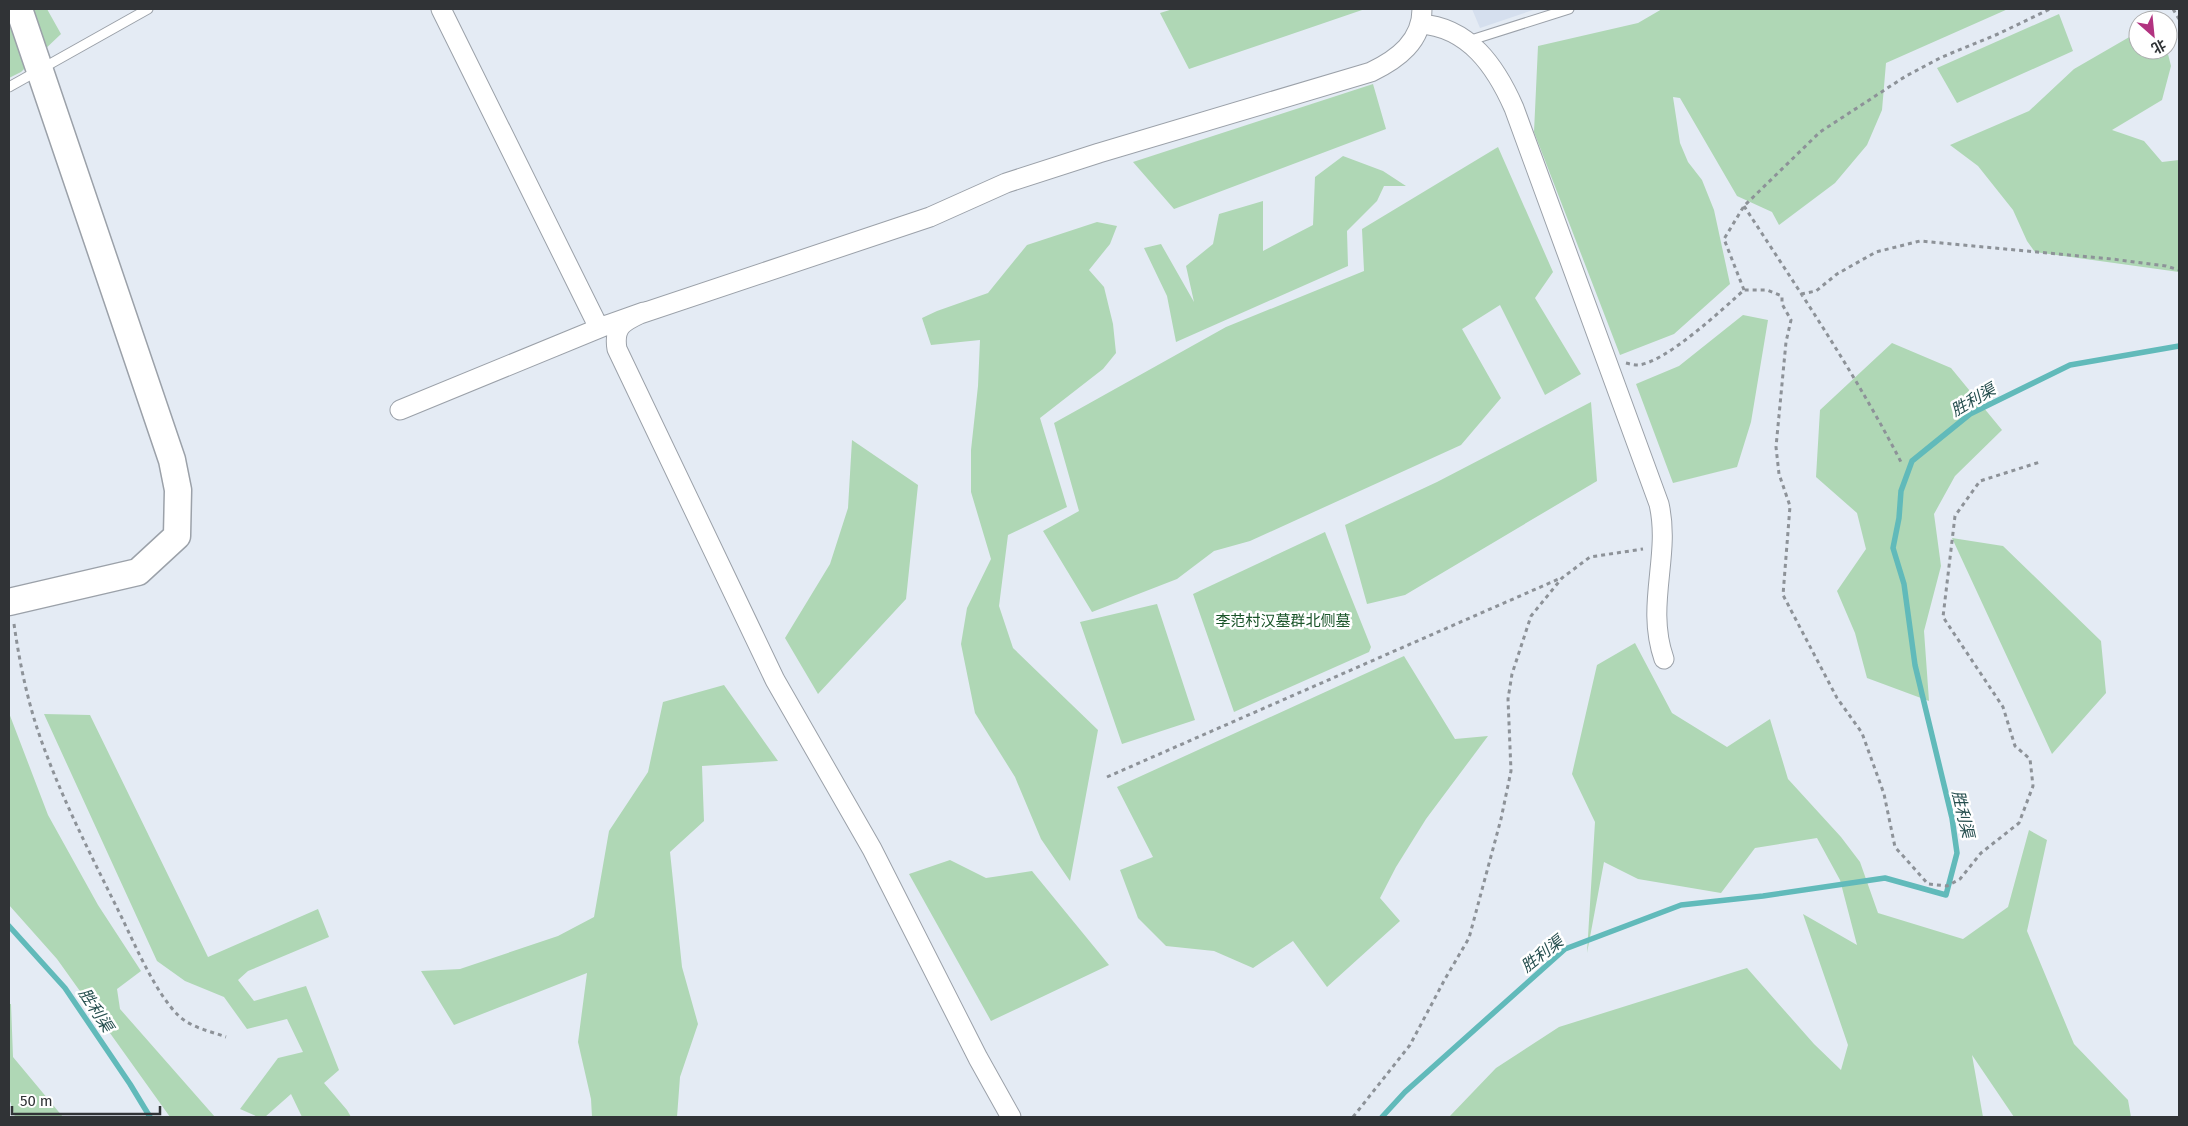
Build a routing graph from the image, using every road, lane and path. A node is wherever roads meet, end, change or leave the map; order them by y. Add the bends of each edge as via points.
1 (19, 9) edge
2 (148, 9) edge
3 (440, 9) edge
4 (1569, 9) edge
5 (2050, 9) edge
6 (2173, 9) edge
7 (1421, 17) edge
8 (2179, 19) edge
9 (1468, 41) junction
10 (40, 70) junction
11 (9, 87) edge
12 (1744, 206) junction
13 (2179, 270) edge
14 (1744, 290) junction
15 (1801, 294) junction
16 (644, 312) junction
17 (599, 328) junction
18 (1607, 359) junction
19 (400, 410) dead end
20 (2040, 462) dead end
21 (1902, 464) dead end
22 (1661, 556) junction
23 (1562, 578) junction
24 (10, 601) edge
25 (1664, 659) dead end
26 (1107, 778) dead end
27 (226, 1037) dead end
28 (1011, 1117) edge
29 (1353, 1117) edge

1 - 10 street
2 - 10 lane
3 - 17 street
4 - 9 lane
5 - 12 path via 1906,76 1820,132
6 - 8 path
7 - 9 street
7 - 16 street via 1418,34 1410,44 1392,61 1371,72 1015,180 930,217
9 - 18 street via 1492,67 1514,108
10 - 11 lane
10 - 24 street via 172,460 178,490 177,536 138,572
12 - 14 path via 1724,239
12 - 15 path
13 - 15 path via 2112,259 1920,240 1876,252 1837,274 1816,291
14 - 18 path via 1704,327 1657,358 1638,365
14 - 20 path via 1767,290 1782,296 1782,304 1791,320 1776,447 1779,474 1790,506 1783,595 1837,698 1862,733 1884,794 1895,846 1928,884 1947,886 1970,869 1980,854 2019,823 2033,786 2030,758 2015,746 2003,707 1943,617 1955,516 1980,481
15 - 21 path
16 - 17 street
16 - 28 street via 619,328 617,349 775,680 872,849
17 - 19 street
18 - 22 street via 1659,504
22 - 23 path via 1650,548 1590,557
22 - 25 street via 1655,612
23 - 26 path
23 - 29 path via 1531,616 1512,674 1508,699 1511,770 1469,938 1410,1045
24 - 27 path via 20,662 37,728 68,807 140,954 178,1015 191,1026

